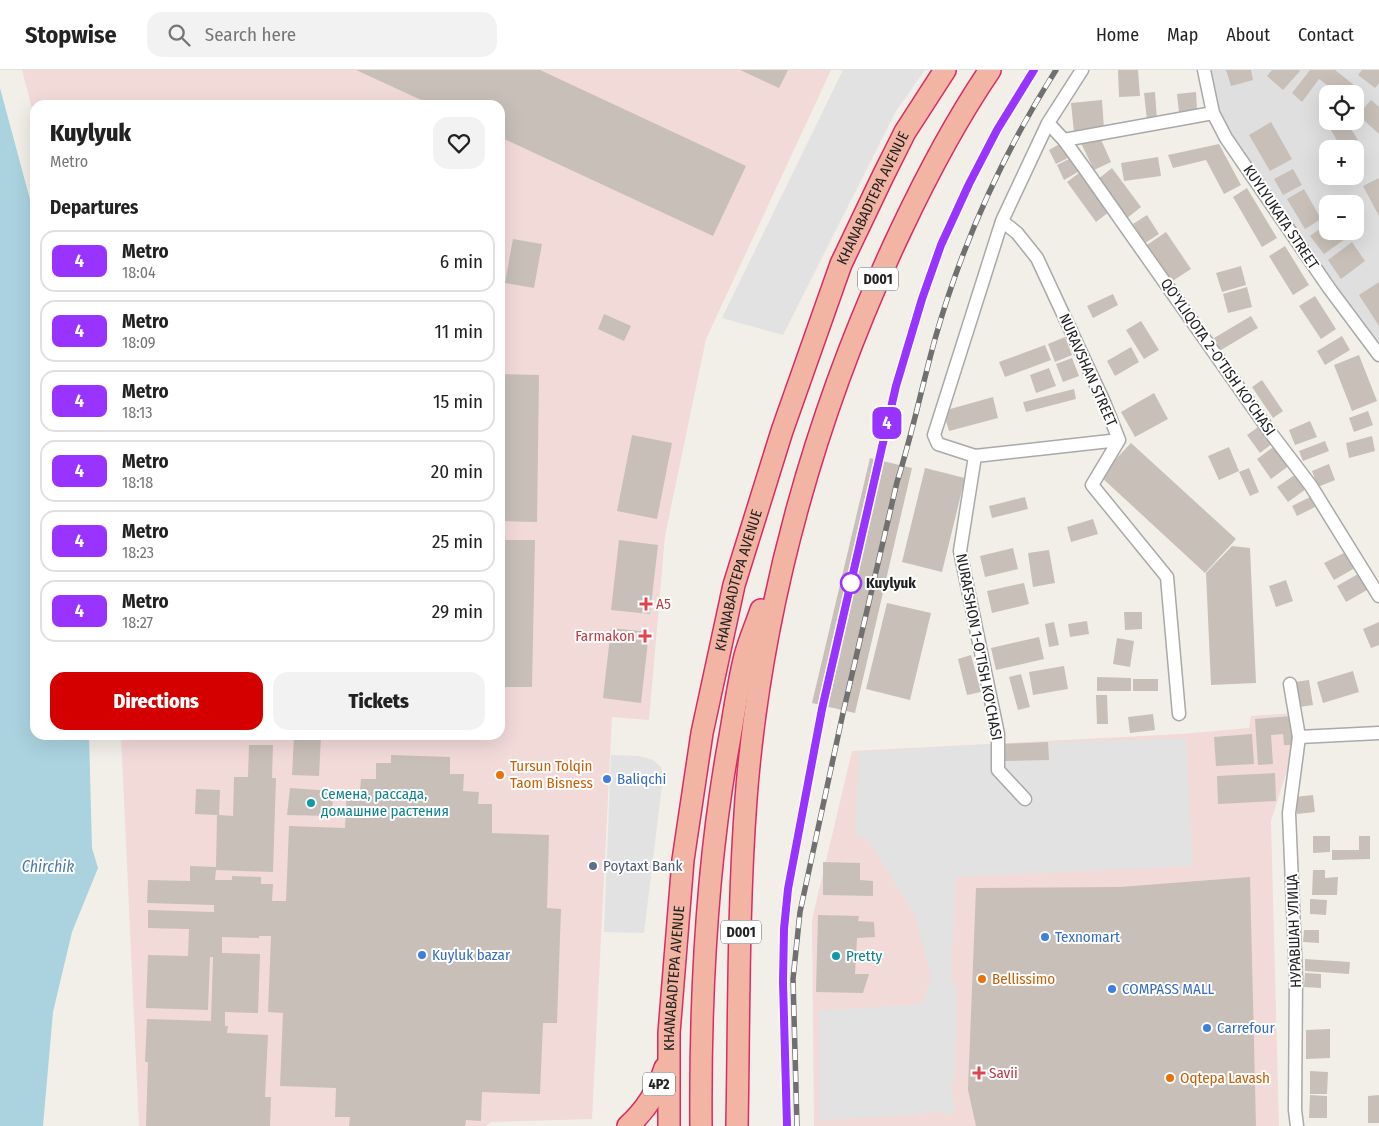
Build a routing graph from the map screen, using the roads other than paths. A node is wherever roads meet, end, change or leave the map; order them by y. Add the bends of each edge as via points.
1 (945, 70) edge
2 (990, 70) edge
3 (1082, 70) edge
4 (1204, 70) edge
5 (1212, 113) junction
6 (1048, 123) junction
7 (1064, 140) junction
8 (1002, 221) junction
9 (1379, 355) edge
10 (1119, 440) junction
11 (975, 456) junction
12 (799, 504) junction
13 (1379, 596) edge
14 (1290, 684) dead end
15 (1179, 714) dead end
16 (1379, 733) edge
17 (1299, 737) junction
18 (1025, 799) dead end
19 (669, 1034) junction
20 (628, 1126) edge
21 (669, 1126) edge
22 (701, 1126) edge
23 (737, 1126) edge
24 (1297, 1126) edge

1 - 19 highway, KHANABADTEPA AVENUE / D001 via 905,132 841,264 782,431 734,585 702,733 683,860
2 - 12 highway, D001 via 930,172 883,268 834,394
3 - 6 street
4 - 5 street, KUYLYUKATA STREET
5 - 7 street
5 - 9 street, KUYLYUKATA STREET via 1329,288
6 - 7 street, QO'YLIQOTA 2-O'TISH KO'CHASI
6 - 8 street
7 - 13 street, QO'YLIQOTA 2-O'TISH KO'CHASI via 1311,486
8 - 10 street, NURAVSHAN STREET via 1017,233 1037,258
8 - 11 street via 934,435 938,444
10 - 11 street
10 - 15 street, NURAVSHAN STREET via 1092,485 1167,577
11 - 18 street, NURAFSHON 1-O'TISH KO'CHASI via 960,551 998,734 998,770
12 - 22 highway via 745,656 726,757 707,931
12 - 23 highway, D001 via 764,653 746,797
14 - 17 street, НУРАВШАН УЛИЦА
16 - 17 street
17 - 24 street, НУРАВШАН УЛИЦА via 1289,813 1296,978
19 - 20 highway, 4P2 via 662,1078 648,1104
19 - 21 highway, KHANABADTEPA AVENUE / D001

